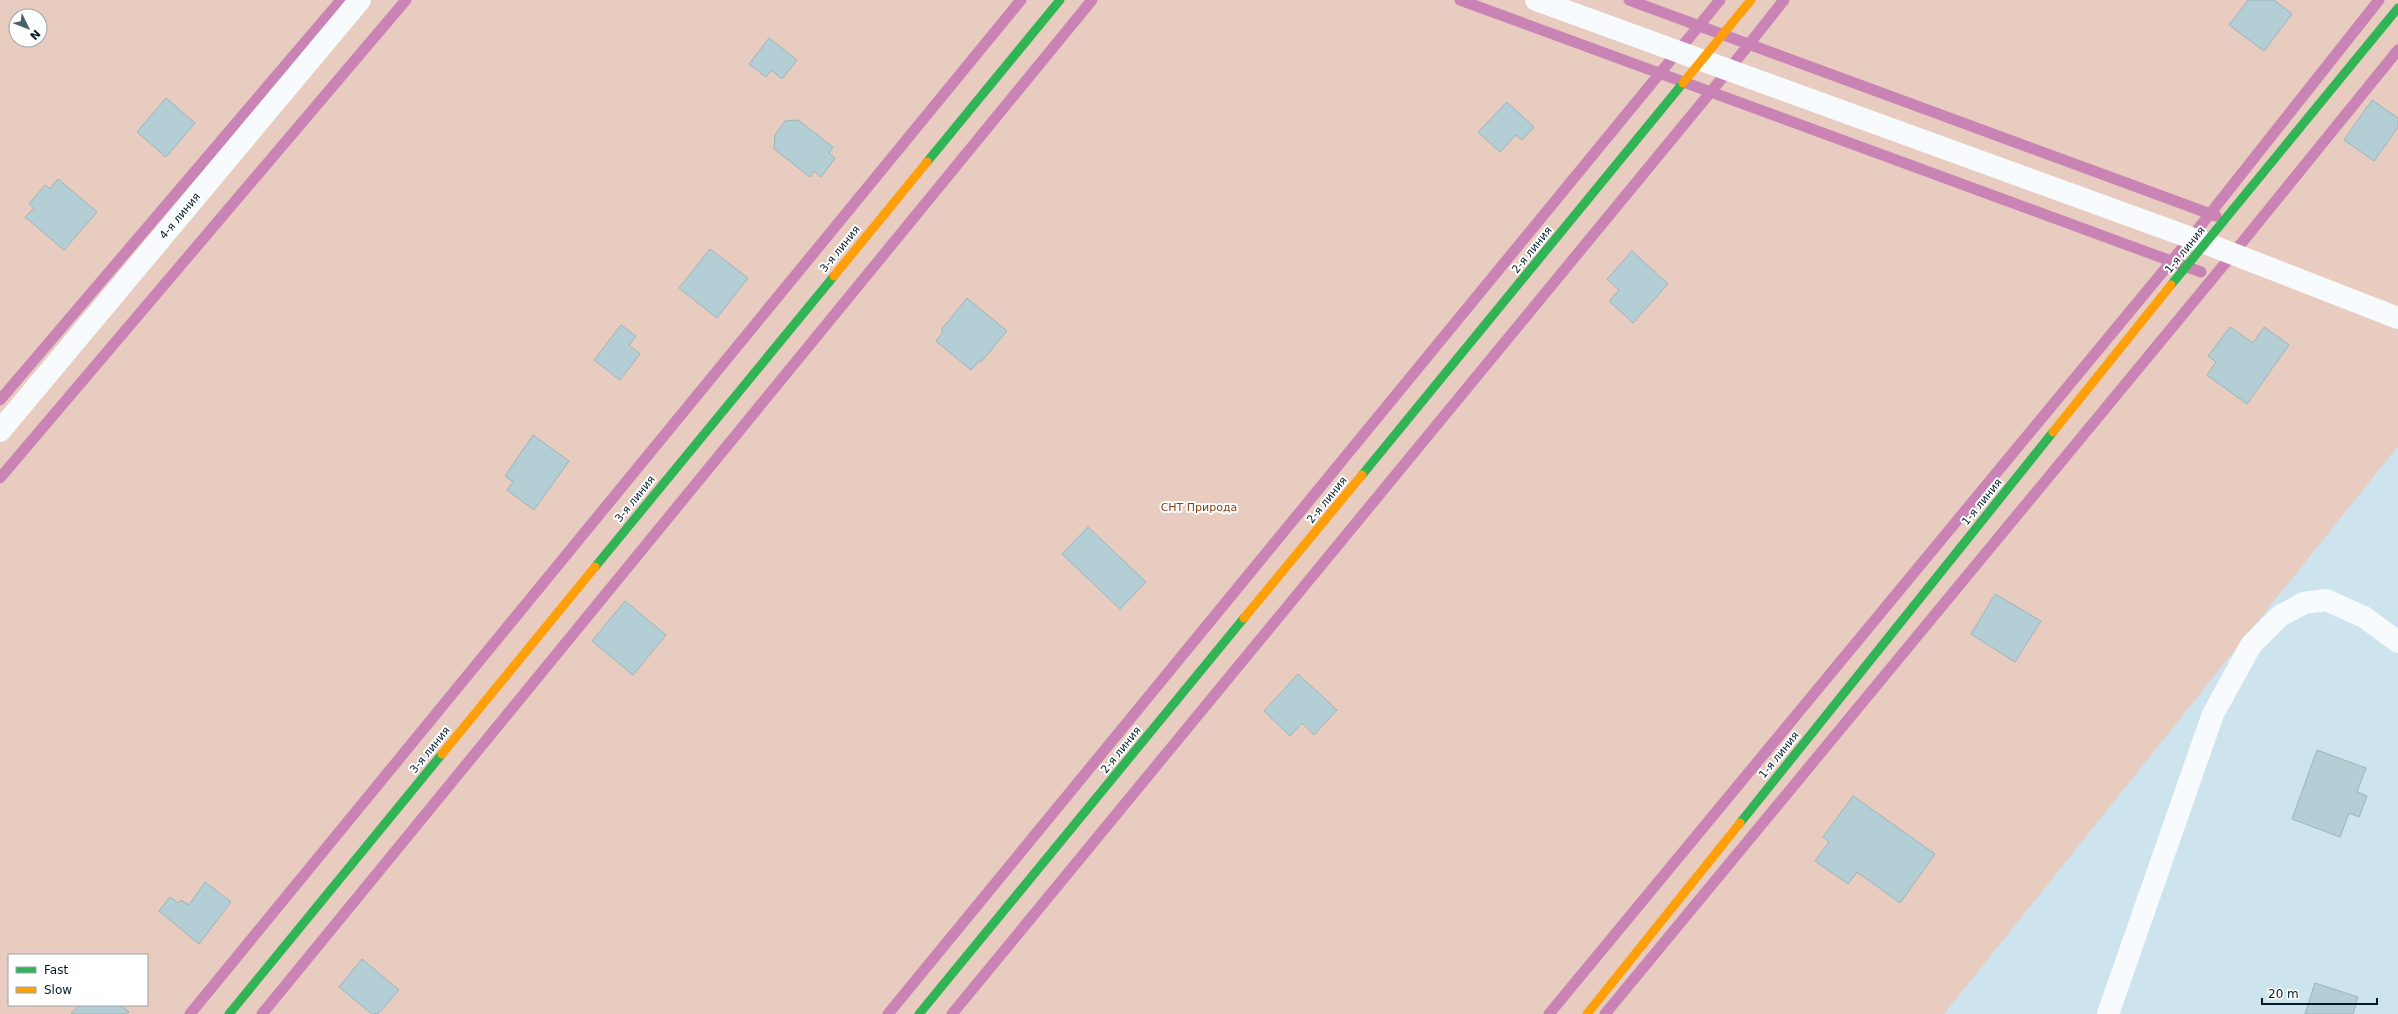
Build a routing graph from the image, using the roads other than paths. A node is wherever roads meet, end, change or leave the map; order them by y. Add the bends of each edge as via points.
1 (360, 0) edge
2 (1060, 0) edge
3 (1536, 0) edge
4 (1751, 0) edge
5 (2398, 8) edge
6 (1703, 60) junction
7 (2205, 243) junction
8 (2398, 318) edge
9 (0, 431) edge
10 (2398, 642) edge
11 (229, 1014) edge
12 (919, 1014) edge
13 (1587, 1014) edge
14 (2108, 1014) edge

1 - 9 street, 4-я линия
2 - 11 street, 3-я линия
3 - 6 street
4 - 6 street, 2-я линия
5 - 7 street, 1-я линия
6 - 7 street
6 - 12 street, 2-я линия
7 - 8 street
7 - 13 street, 1-я линия
10 - 14 street via 2364,617 2326,600 2304,603 2280,616 2251,645 2213,714

